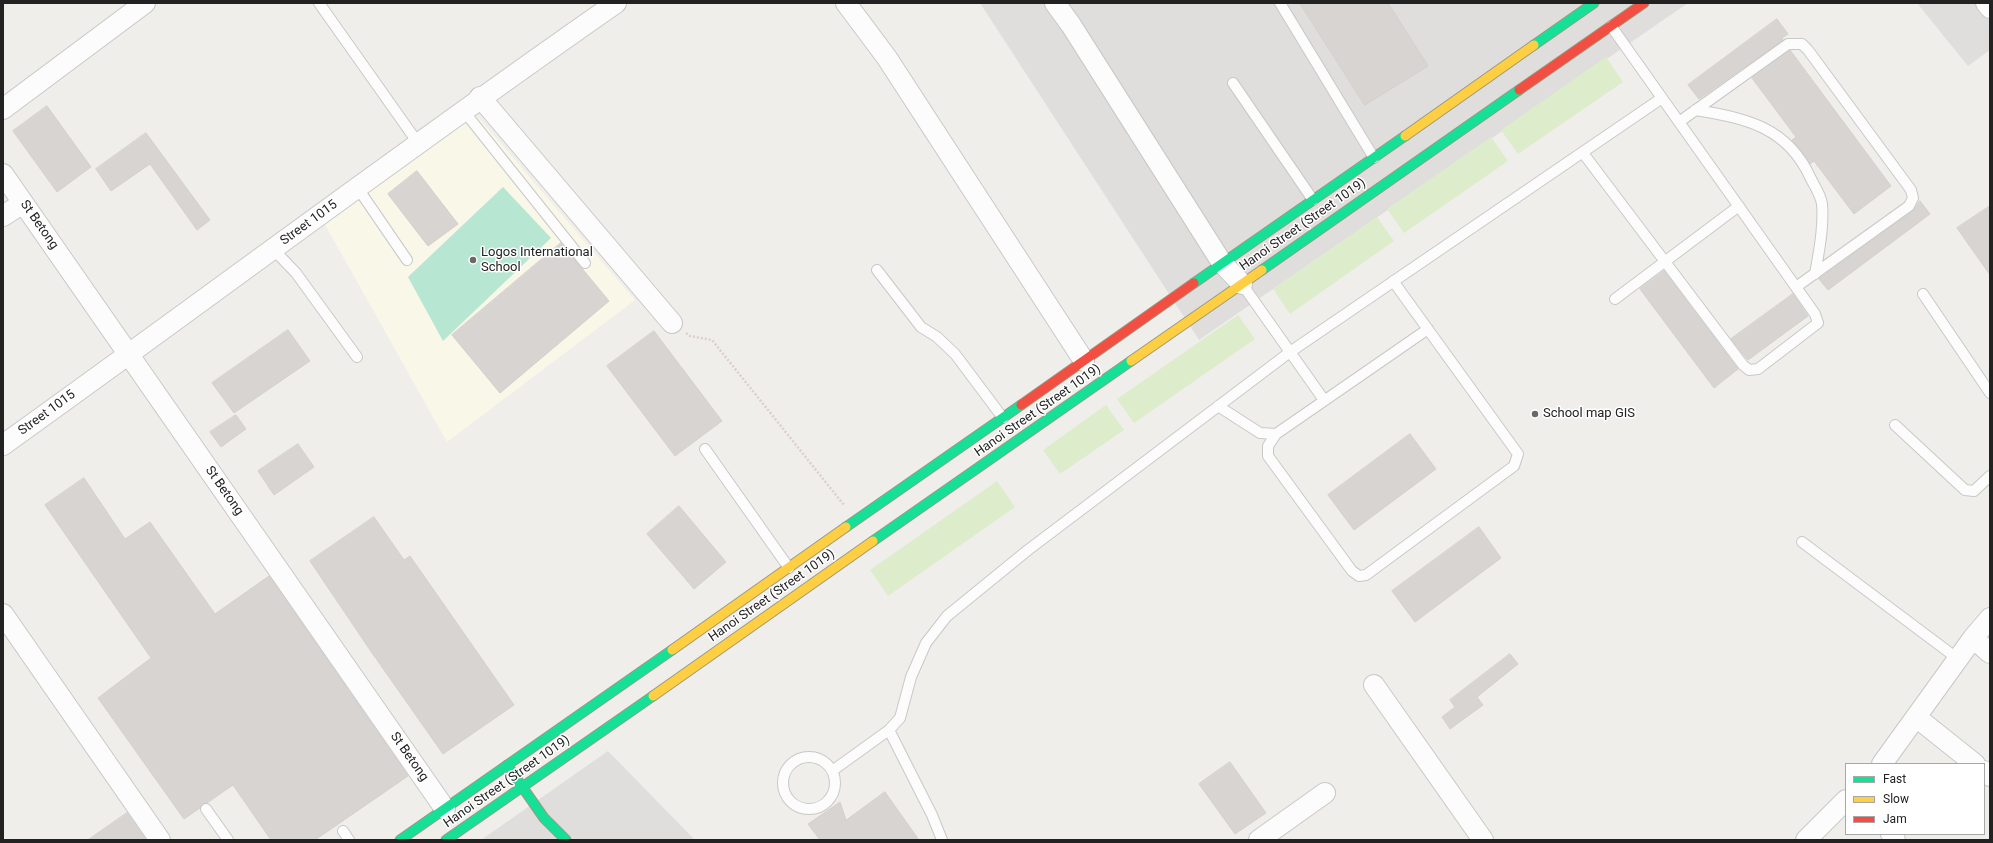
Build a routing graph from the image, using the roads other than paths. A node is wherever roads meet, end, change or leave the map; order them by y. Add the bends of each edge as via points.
1 (145, 3) edge
2 (319, 3) edge
3 (616, 3) edge
4 (846, 3) edge
5 (1055, 3) edge
6 (1280, 3) edge
7 (1594, 3) edge
8 (1644, 3) edge
9 (1986, 3) edge
10 (1990, 8) edge
11 (1611, 26) junction
12 (1233, 83) dead end
13 (480, 97) junction
14 (1662, 98) junction
15 (3, 109) edge
16 (463, 110) junction
17 (1695, 110) junction
18 (1679, 122) junction
19 (418, 143) junction
20 (1583, 153) junction
21 (1374, 158) junction
22 (3, 174) edge
23 (357, 187) junction
24 (1313, 200) junction
25 (23, 203) junction
26 (1739, 206) junction
27 (3, 216) edge
28 (273, 249) junction
29 (407, 260) dead end
30 (585, 262) dead end
31 (1666, 262) junction
32 (1222, 263) junction
33 (877, 270) dead end
34 (1815, 274) junction
35 (1393, 281) junction
36 (1242, 284) junction
37 (1796, 287) junction
38 (1923, 294) dead end
39 (1616, 299) dead end
40 (672, 323) road end
41 (1428, 328) junction
42 (1290, 352) junction
43 (129, 354) junction
44 (357, 357) dead end
45 (1084, 361) junction
46 (1990, 393) edge
47 (1324, 400) junction
48 (1218, 406) junction
49 (1003, 418) junction
50 (1894, 425) dead end
51 (1276, 434) junction
52 (3, 445) edge
53 (705, 449) dead end
54 (1990, 476) edge
55 (1802, 542) dead end
56 (789, 568) junction
57 (3, 614) edge
58 (1990, 618) edge
59 (1973, 638) junction
60 (1990, 652) edge
61 (1958, 658) junction
62 (1374, 684) dead end
63 (1916, 716) junction
64 (889, 730) junction
65 (1883, 763) edge
66 (1974, 763) edge
67 (507, 765) junction
68 (832, 771) junction
69 (522, 787) junction
70 (1325, 793) dead end
71 (1845, 801) edge
72 (206, 809) dead end
73 (445, 809) junction
74 (342, 831) dead end
75 (160, 840) edge
76 (228, 840) edge
77 (349, 840) edge
78 (400, 840) edge
79 (446, 840) edge
80 (566, 840) edge
81 (942, 840) edge
82 (1259, 840) edge
83 (1484, 840) edge
84 (1806, 840) edge

1 - 15 street
2 - 19 lane
3 - 13 street, Street 1015
4 - 45 street via 887,58
5 - 32 street
6 - 21 lane
7 - 21 main road, Hanoi Street (Street 1019)
8 - 11 main road, Hanoi Street (Street 1019)
9 - 10 street
11 - 14 lane
11 - 36 main road, Hanoi Street (Street 1019)
12 - 24 lane
13 - 16 street, Street 1015
13 - 40 street
14 - 18 lane
14 - 20 lane
16 - 19 street, Street 1015
16 - 30 lane
17 - 18 lane
17 - 34 lane via 1727,115 1758,124 1786,142 1809,172 1822,202 1822,237
17 - 34 lane via 1788,44 1802,44 1911,190 1913,198 1909,206
18 - 26 lane
19 - 23 street, Street 1015
20 - 31 lane
20 - 35 lane
21 - 24 main road, Hanoi Street (Street 1019)
22 - 25 street, St Betong
23 - 28 street, Street 1015
23 - 29 lane
24 - 32 main road, Hanoi Street (Street 1019)
25 - 27 street
25 - 43 street, St Betong
26 - 31 lane
26 - 37 lane
28 - 43 street, Street 1015
28 - 44 lane via 296,273
31 - 37 lane via 1749,370 1758,369 1818,324 1815,314
31 - 39 lane
32 - 36 street
32 - 45 main road, Hanoi Street (Street 1019)
33 - 49 lane via 921,327 937,337 955,354
34 - 37 lane
35 - 41 lane
35 - 42 lane
36 - 42 lane
36 - 69 main road, Hanoi Street (Street 1019)
38 - 46 lane
41 - 47 lane
41 - 51 lane via 1518,454 1518,460 1514,466 1366,575 1359,576 1352,570 1268,456 1268,446
42 - 47 lane
42 - 48 lane
43 - 52 street, Street 1015
43 - 73 street, St Betong
45 - 49 main road, Hanoi Street (Street 1019)
47 - 51 lane
48 - 51 lane via 1260,433
48 - 64 lane via 1028,550 947,616 926,643 911,677 900,718
49 - 56 main road, Hanoi Street (Street 1019)
50 - 54 lane via 1965,490 1974,490
53 - 56 lane
55 - 61 lane
56 - 67 main road, Hanoi Street (Street 1019)
57 - 75 street
58 - 59 street
59 - 60 street
59 - 61 street
61 - 63 street
62 - 83 street
63 - 65 street
63 - 66 street
64 - 68 lane
64 - 81 lane
67 - 69 main road
67 - 73 main road, Hanoi Street (Street 1019)
68 - 68 lane via 835,784 832,796 820,807 808,809 796,806 784,793 784,775 788,767 798,759 820,759
69 - 79 main road, Hanoi Street (Street 1019)
69 - 80 main road via 544,818
70 - 82 street
71 - 84 street
72 - 76 lane
73 - 78 main road, Hanoi Street (Street 1019)
74 - 77 lane

